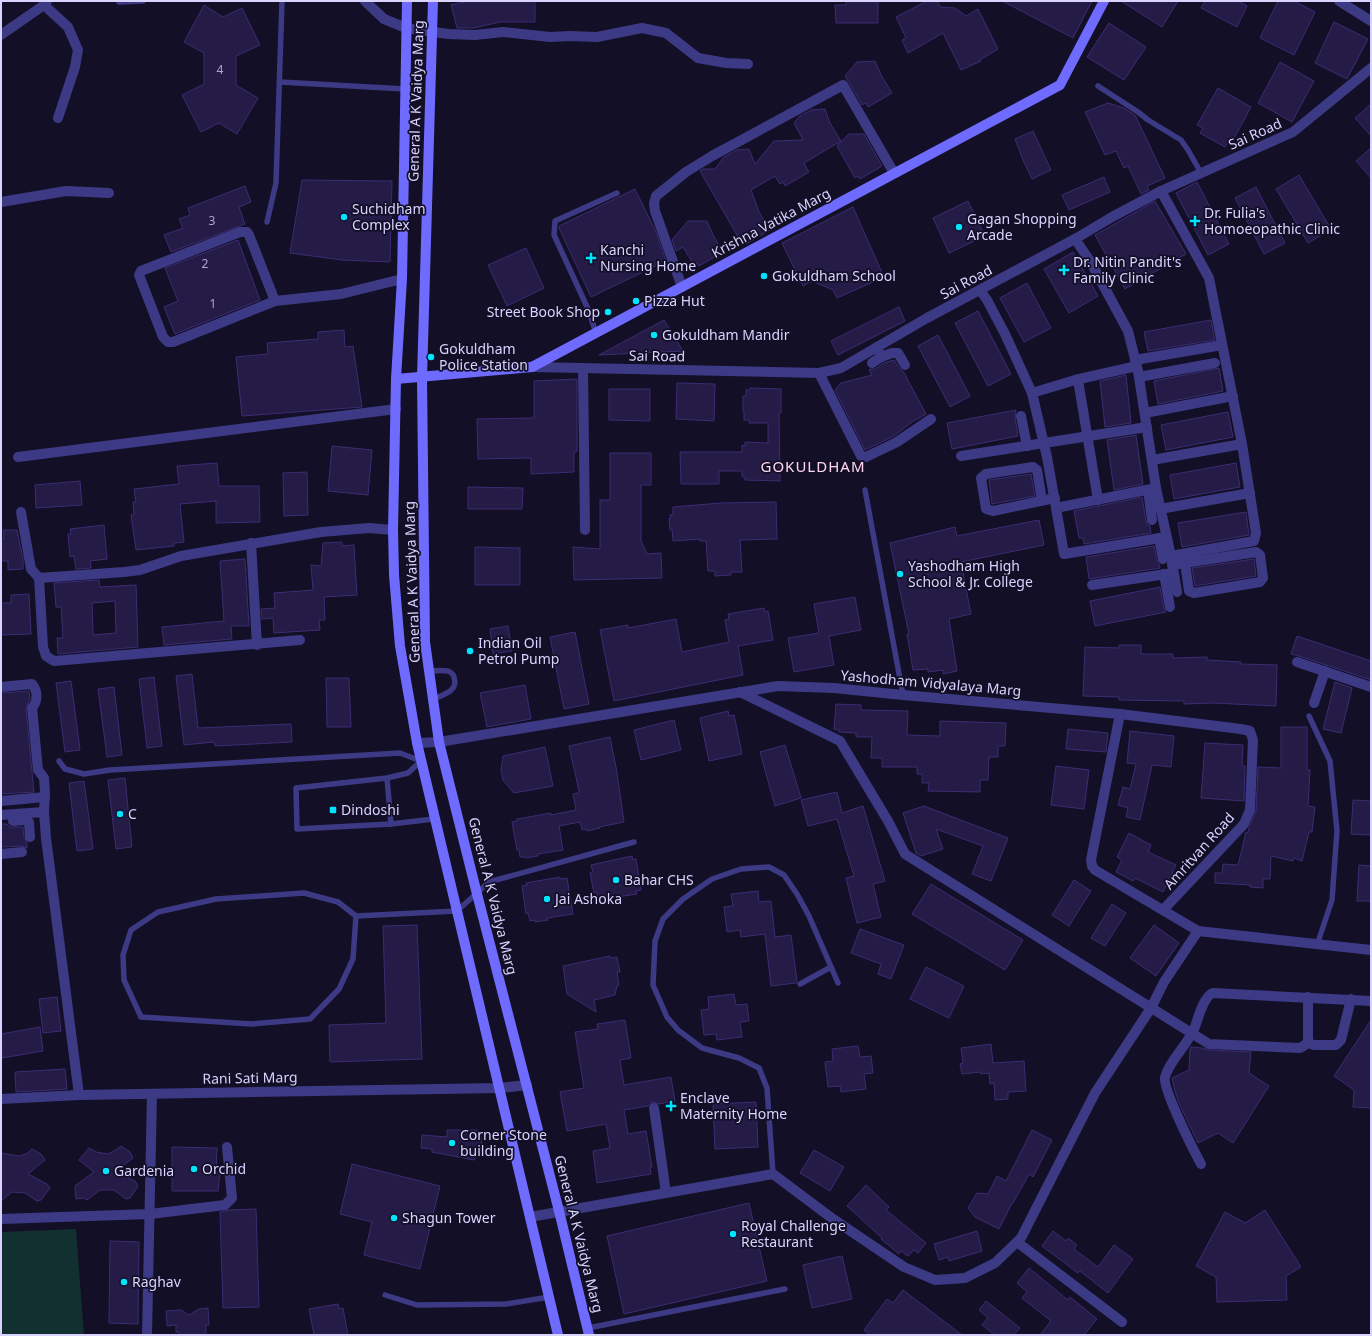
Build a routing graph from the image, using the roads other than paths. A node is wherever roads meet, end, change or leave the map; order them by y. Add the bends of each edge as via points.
1 (143, 1) edge
2 (282, 1) edge
3 (365, 1) edge
4 (407, 1) edge
5 (433, 1) edge
6 (1104, 1) edge
7 (1339, 1) edge
8 (119, 2) edge
9 (46, 3) edge
10 (1371, 21) edge
11 (406, 28) junction
12 (432, 32) junction
13 (1, 35) edge
14 (748, 64) dead end
15 (1371, 68) edge
16 (280, 82) junction
17 (1098, 86) dead end
18 (405, 89) junction
19 (58, 118) dead end
20 (894, 173) junction
21 (1201, 173) junction
22 (1161, 190) junction
23 (109, 193) dead end
24 (618, 193) dead end
25 (1, 202) edge
26 (267, 222) dead end
27 (1075, 239) junction
28 (402, 279) junction
29 (682, 286) junction
30 (980, 290) junction
31 (275, 301) junction
32 (596, 333) junction
33 (1222, 345) junction
34 (877, 347) junction
35 (881, 357) junction
36 (872, 363) dead end
37 (1136, 363) junction
38 (1215, 363) dead end
39 (905, 366) dead end
40 (532, 367) junction
41 (583, 368) junction
42 (819, 373) junction
43 (1139, 377) junction
44 (422, 378) junction
45 (396, 379) junction
46 (1078, 380) junction
47 (1032, 393) junction
48 (1232, 396) junction
49 (396, 409) junction
50 (1144, 413) junction
51 (1021, 416) dead end
52 (931, 419) dead end
53 (1147, 427) junction
54 (1088, 437) junction
55 (1044, 443) junction
56 (1242, 444) junction
57 (1027, 446) junction
58 (961, 456) dead end
59 (18, 457) dead end
60 (1152, 460) junction
61 (1152, 489) junction
62 (865, 490) dead end
63 (1250, 493) junction
64 (1098, 500) junction
65 (1042, 501) junction
66 (1055, 503) junction
67 (1160, 509) junction
68 (21, 512) dead end
69 (1152, 520) dead end
70 (393, 530) junction
71 (585, 530) dead end
72 (1163, 538) junction
73 (251, 543) junction
74 (1185, 563) junction
75 (1169, 566) junction
76 (38, 578) junction
77 (1092, 585) dead end
78 (1177, 592) dead end
79 (1170, 607) dead end
80 (300, 640) dead end
81 (257, 645) junction
82 (1297, 662) dead end
83 (429, 671) junction
84 (1325, 671) junction
85 (1371, 687) edge
86 (1, 688) edge
87 (740, 692) junction
88 (903, 695) junction
89 (433, 698) junction
90 (1314, 703) dead end
91 (1120, 714) junction
92 (1309, 716) dead end
93 (439, 742) junction
94 (417, 743) junction
95 (60, 761) dead end
96 (421, 761) junction
97 (387, 778) junction
98 (45, 797) junction
99 (1, 801) edge
100 (44, 812) junction
101 (1, 816) edge
102 (434, 819) junction
103 (1, 822) edge
104 (391, 824) junction
105 (30, 836) dead end
106 (634, 842) dead end
107 (22, 852) dead end
108 (1, 854) edge
109 (477, 894) junction
110 (1164, 910) junction
111 (457, 911) junction
112 (356, 916) junction
113 (1198, 931) junction
114 (1318, 945) junction
115 (1371, 950) edge
116 (831, 967) junction
117 (838, 982) dead end
118 (800, 984) dead end
119 (1308, 997) junction
120 (1351, 999) junction
121 (1371, 1000) edge
122 (1151, 1008) junction
123 (1192, 1034) junction
124 (1308, 1043) junction
125 (527, 1085) junction
126 (500, 1088) junction
127 (79, 1095) junction
128 (152, 1097) junction
129 (1, 1099) edge
130 (654, 1108) dead end
131 (227, 1147) dead end
132 (1201, 1164) dead end
133 (773, 1174) junction
134 (666, 1193) junction
135 (559, 1211) junction
136 (150, 1214) junction
137 (530, 1217) junction
138 (1, 1219) edge
139 (1017, 1242) junction
140 (785, 1289) dead end
141 (385, 1295) dead end
142 (549, 1297) junction
143 (1122, 1322) dead end
144 (588, 1332) edge
145 (147, 1335) edge
146 (558, 1335) edge

1 - 8 lane
2 - 16 lane
3 - 11 street via 384,19
4 - 11 main road, General A K Vaidya Marg
5 - 12 main road, General A K Vaidya Marg
6 - 20 main road, Krishna Vatika Marg via 1060,85
7 - 10 street
9 - 13 street
9 - 19 street via 68,27 78,50
11 - 12 street
11 - 18 main road, General A K Vaidya Marg
12 - 14 street via 475,35 503,32 550,37 597,37 642,28 666,33 698,58
12 - 44 main road, General A K Vaidya Marg
15 - 21 street, Sai Road via 1293,132
16 - 18 lane
16 - 26 lane via 276,183
17 - 21 lane via 1180,140
18 - 28 main road, General A K Vaidya Marg
20 - 29 main road, Krishna Vatika Marg
20 - 29 street via 843,85 712,156 686,172 656,196 656,211
21 - 22 street, Sai Road
22 - 27 street, Sai Road
22 - 33 street via 1208,278
23 - 25 street via 66,191
24 - 32 lane via 555,221 554,235 588,309
27 - 30 street, Sai Road
27 - 37 street via 1090,261 1128,331
28 - 31 street via 341,294
28 - 45 main road, General A K Vaidya Marg
29 - 32 main road, Krishna Vatika Marg
30 - 34 street, Sai Road
30 - 47 street via 1005,334
31 - 31 street via 168,342 163,337 139,275 148,268 240,232 246,232
32 - 40 main road, Krishna Vatika Marg
33 - 37 street
33 - 48 street
34 - 35 street
34 - 42 street, Sai Road via 841,368
35 - 36 street
35 - 39 street via 898,353
37 - 43 street
37 - 46 street
38 - 43 street
40 - 41 street, Sai Road
40 - 44 main road, Krishna Vatika Marg
41 - 42 street, Sai Road
41 - 71 street
42 - 52 street via 861,456 866,457 882,450
43 - 50 street
44 - 45 main road, Krishna Vatika Marg
44 - 83 main road, General A K Vaidya Marg via 425,642
45 - 49 main road, General A K Vaidya Marg
46 - 47 street
46 - 54 street
47 - 55 street
48 - 50 street
48 - 56 street
49 - 59 street
49 - 70 main road, General A K Vaidya Marg
50 - 53 street
51 - 57 street
53 - 54 street
53 - 60 street
54 - 55 street
54 - 64 street
55 - 57 street
55 - 66 street
56 - 60 street
56 - 63 street
57 - 58 street
60 - 61 street
61 - 64 street
61 - 67 street
61 - 69 street
62 - 88 lane
63 - 67 street
63 - 75 street via 1256,533 1254,541
64 - 66 street
65 - 65 street via 1037,470 1033,467 986,474 981,478 986,509
65 - 66 street
66 - 72 street via 1064,554
67 - 72 street
68 - 76 street via 31,569
70 - 73 street via 369,528 332,531
70 - 94 main road, General A K Vaidya Marg via 400,646
72 - 75 street
73 - 76 street via 181,556 140,570
73 - 81 street
74 - 74 street via 1256,552 1260,555 1263,578 1260,582 1194,593 1189,591
74 - 75 street
75 - 77 street
75 - 78 street
75 - 79 street
76 - 81 street via 43,647 46,656 54,661
80 - 81 street
82 - 84 street
83 - 89 main road, General A K Vaidya Marg
83 - 89 lane via 449,671 454,675 453,689 445,695
84 - 85 street
84 - 90 street
86 - 98 street via 32,684 35,688 36,704 32,708 38,770 44,778
87 - 88 street, Yashodham Vidyalaya Marg via 778,686 834,688
87 - 93 street, Yashodham Vidyalaya Marg
87 - 122 street via 840,741 905,854
88 - 91 street, Yashodham Vidyalaya Marg
89 - 93 main road, General A K Vaidya Marg
91 - 110 street via 1091,860 1092,866
91 - 110 street, Amritvan Road via 1245,730 1250,731 1253,740 1250,810 1244,824
92 - 114 lane via 1330,761 1337,831 1332,900
93 - 94 street, Yashodham Vidyalaya Marg
93 - 109 main road, General A K Vaidya Marg
94 - 96 main road, General A K Vaidya Marg
95 - 96 lane via 65,769 84,774 110,770 400,753
96 - 97 lane via 408,773
96 - 102 main road, General A K Vaidya Marg
97 - 104 lane
97 - 104 lane via 296,788 298,829
98 - 99 street
98 - 100 street
100 - 101 street
100 - 127 street
102 - 104 lane
102 - 111 main road, General A K Vaidya Marg
103 - 105 street via 29,822
106 - 109 lane via 489,882
107 - 108 street
109 - 111 lane
109 - 125 main road, General A K Vaidya Marg
110 - 113 street, Amritvan Road
111 - 112 lane
111 - 126 main road, General A K Vaidya Marg
112 - 112 lane via 353,959 339,989 310,1019 252,1024 141,1017 124,980 123,955 131,930 158,912 216,899 304,893 338,902
113 - 114 street
113 - 122 street via 1164,982
114 - 115 street
116 - 117 lane
116 - 118 lane
116 - 133 lane via 797,894 784,875 769,867 741,869 712,879 683,899 663,918 655,940 653,985 667,1017 678,1030 702,1048 739,1058 759,1068 767,1088
119 - 120 street
119 - 123 street via 1212,993 1204,1002
119 - 124 street
120 - 121 street
120 - 124 street via 1345,1029 1339,1043
122 - 123 street
122 - 139 street via 1095,1093
123 - 124 street via 1209,1044 1300,1048
123 - 132 street via 1167,1073 1164,1083
125 - 126 street, Rani Sati Marg
125 - 135 main road, General A K Vaidya Marg
126 - 128 street, Rani Sati Marg
126 - 137 main road, General A K Vaidya Marg
127 - 128 street, Rani Sati Marg
127 - 129 street, Rani Sati Marg
128 - 136 street
130 - 134 street
131 - 136 street via 232,1198 225,1205
133 - 134 street
133 - 139 street via 904,1267 935,1280 965,1278 995,1263
134 - 135 street
135 - 137 street
135 - 144 main road, General A K Vaidya Marg
136 - 138 street
136 - 145 street
137 - 142 main road, General A K Vaidya Marg
139 - 143 street
140 - 144 lane
141 - 142 lane via 417,1306 506,1304
142 - 146 main road, General A K Vaidya Marg

